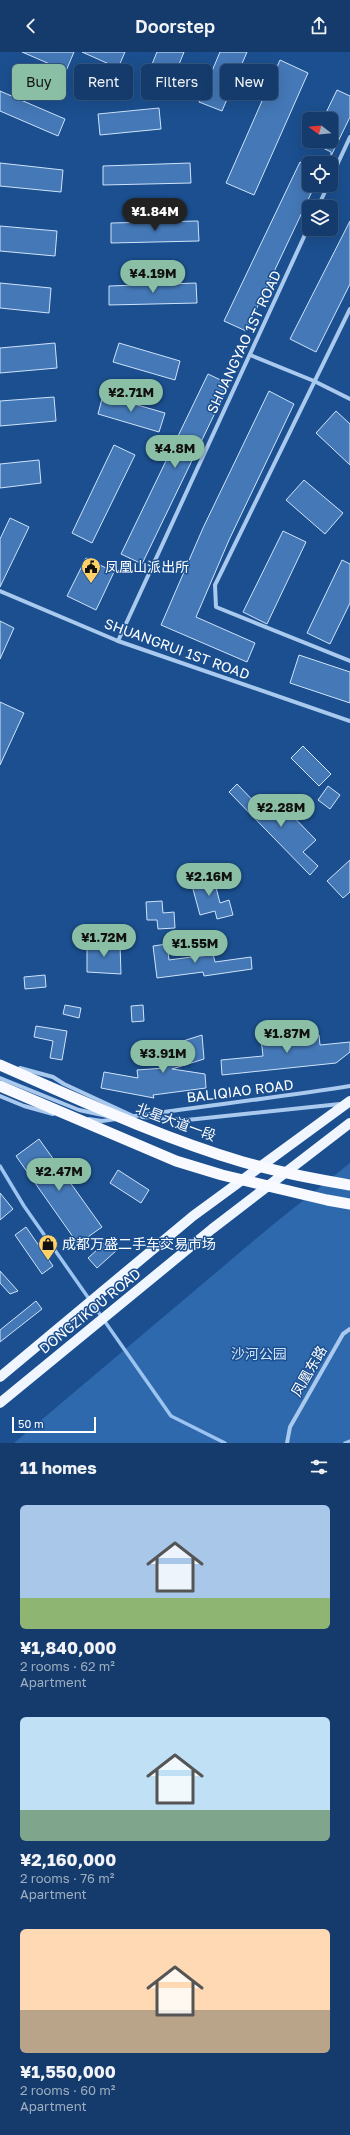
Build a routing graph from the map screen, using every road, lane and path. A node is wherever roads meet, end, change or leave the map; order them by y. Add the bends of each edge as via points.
1 (350, 137) edge
2 (338, 163) edge
3 (304, 236) edge
4 (350, 309) edge
5 (250, 355) junction
6 (314, 381) junction
7 (350, 399) edge
8 (0, 591) edge
9 (118, 641) junction
10 (350, 660) edge
11 (350, 721) edge
12 (0, 1064) edge
13 (0, 1078) edge
14 (0, 1086) edge
15 (350, 1086) edge
16 (0, 1096) edge
17 (348, 1102) edge
18 (133, 1116) junction
19 (350, 1123) edge
20 (350, 1185) edge
21 (350, 1204) edge
22 (350, 1329) edge
23 (0, 1377) edge
24 (0, 1403) edge
25 (287, 1443) edge

1 - 2 street
3 - 5 street, SHUANGYAO 1ST ROAD
4 - 6 street
5 - 6 street
5 - 9 street, SHUANGYAO 1ST ROAD
6 - 7 street
6 - 10 street via 215,585 216,607
8 - 9 street, SHUANGRUI 1ST ROAD
9 - 11 street, SHUANGRUI 1ST ROAD
12 - 18 street, BALIQIAO ROAD via 53,1077
12 - 20 highway, 北星大道一段, bridge via 191,1145 244,1162
13 - 18 street, BALIQIAO ROAD via 86,1112 101,1116
14 - 21 highway, bridge via 176,1161 222,1175
15 - 18 street, BALIQIAO ROAD
16 - 18 street, BALIQIAO ROAD via 56,1115 102,1121
17 - 18 street, BALIQIAO ROAD via 187,1120
17 - 23 main road, DONGZIKOU ROAD via 193,1216
19 - 24 main road, DONGZIKOU ROAD via 212,1229
22 - 25 street, 凤凰东路 via 344,1334 290,1427

